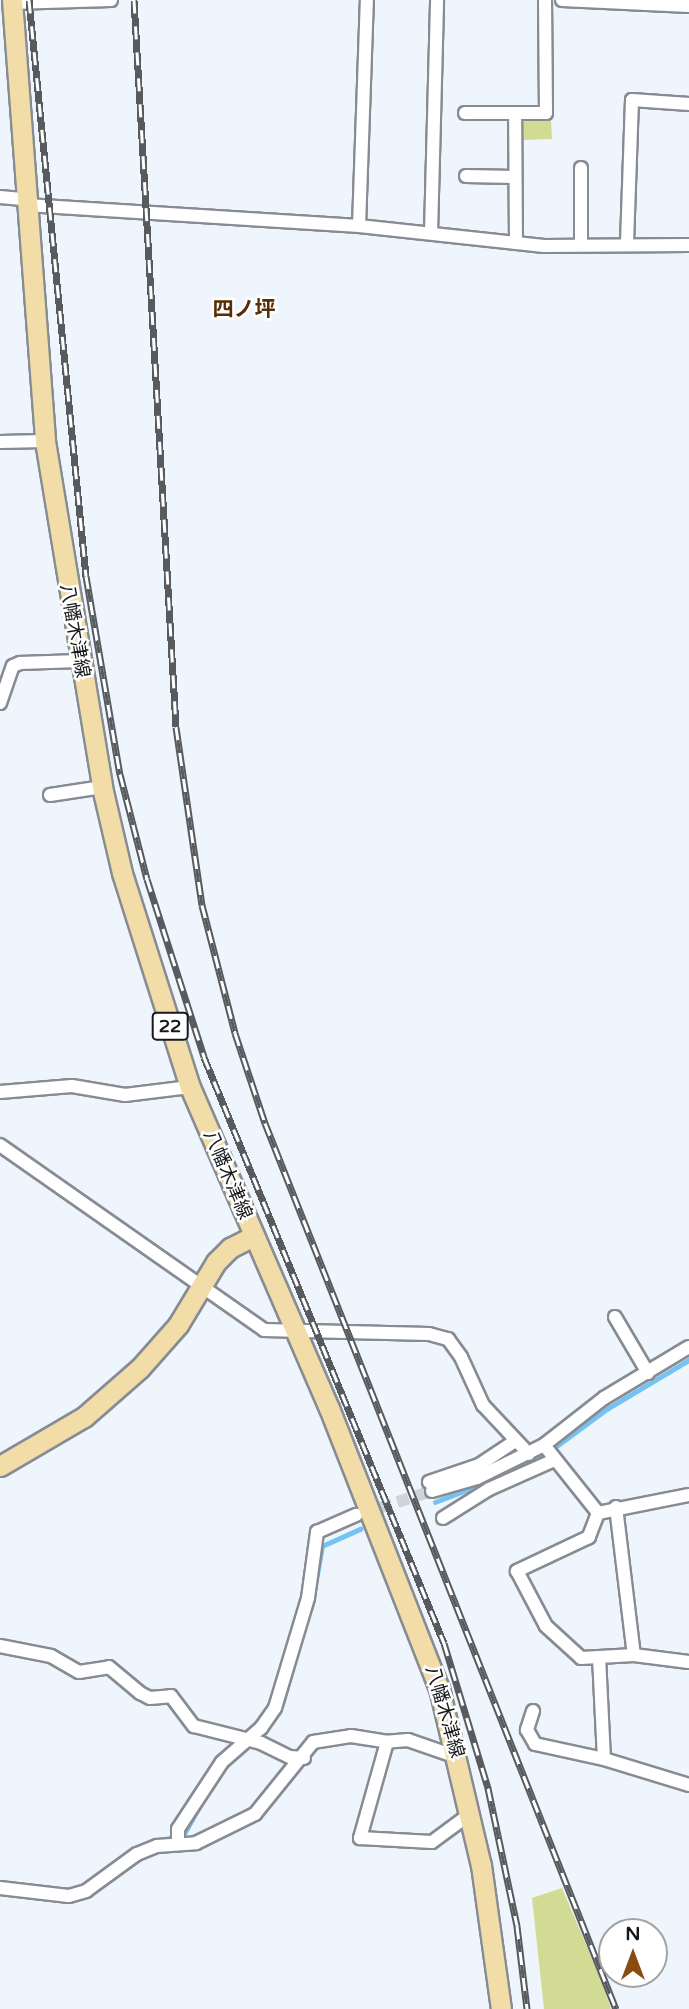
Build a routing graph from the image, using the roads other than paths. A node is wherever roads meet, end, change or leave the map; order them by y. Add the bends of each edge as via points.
1 (111, 0) edge
2 (367, 0) edge
3 (437, 0) edge
4 (545, 0) edge
5 (564, 0) edge
6 (41, 1) edge
7 (674, 3) edge
8 (689, 6) edge
9 (9, 7) edge
10 (689, 104) edge
11 (464, 113) dead end
12 (514, 113) junction
13 (581, 168) dead end
14 (466, 176) dead end
15 (514, 177) junction
16 (0, 197) edge
17 (26, 202) junction
18 (359, 226) junction
19 (431, 233) junction
20 (516, 243) junction
21 (626, 243) junction
22 (581, 245) junction
23 (689, 245) edge
24 (45, 441) junction
25 (0, 442) edge
26 (79, 661) junction
27 (0, 703) edge
28 (102, 787) junction
29 (50, 795) dead end
30 (190, 1087) junction
31 (0, 1092) edge
32 (0, 1145) edge
33 (253, 1237) junction
34 (200, 1288) junction
35 (614, 1317) dead end
36 (294, 1332) junction
37 (688, 1352) edge
38 (648, 1373) junction
39 (516, 1441) junction
40 (549, 1453) junction
41 (529, 1454) junction
42 (0, 1466) edge
43 (689, 1495) edge
44 (616, 1507) junction
45 (598, 1513) junction
46 (356, 1515) tunnel mouth
47 (443, 1518) dead end
48 (0, 1646) edge
49 (634, 1655) junction
50 (599, 1657) junction
51 (689, 1662) edge
52 (533, 1711) dead end
53 (247, 1739) junction
54 (387, 1742) junction
55 (457, 1757) junction
56 (304, 1758) junction
57 (604, 1759) junction
58 (689, 1785) edge
59 (470, 1814) junction
60 (178, 1843) junction
61 (0, 1888) edge
62 (501, 2009) edge

1 - 6 street
2 - 18 street
3 - 19 street
4 - 12 street via 546,113
5 - 7 street
6 - 9 street
7 - 8 street
9 - 17 main road, 八幡木津線 / 22
10 - 21 street via 632,100
11 - 12 street
12 - 15 street
13 - 22 street
14 - 15 street
15 - 20 street
16 - 17 street
17 - 18 street
17 - 24 main road, 八幡木津線 / 22
18 - 19 street
19 - 20 street
20 - 22 street
21 - 22 street
21 - 23 street
24 - 25 street
24 - 26 main road, 八幡木津線 / 22
26 - 27 street via 13,666
26 - 28 main road, 八幡木津線 / 22
28 - 29 street
28 - 30 main road, 八幡木津線 / 22 via 132,908
30 - 31 street via 125,1095 72,1086
30 - 33 main road, 八幡木津線 / 22
32 - 34 street
33 - 34 main road, 八幡木津線 via 230,1248
33 - 36 main road, 八幡木津線 / 22
34 - 36 street via 264,1330
34 - 42 main road, 八幡木津線 via 178,1325 122,1385 84,1417
35 - 38 street
36 - 39 street via 429,1334 448,1339 483,1405
36 - 55 main road, 八幡木津線 / 22 via 420,1632
37 - 38 street
38 - 40 street via 604,1398
39 - 41 street
39 - 41 street via 479,1465 430,1487 477,1478
40 - 41 street
40 - 45 street
40 - 47 street
43 - 44 street
44 - 45 street
44 - 49 street
45 - 50 street via 589,1537 517,1571 545,1626 572,1655
46 - 53 street via 317,1532 308,1598 292,1638 275,1708
48 - 53 street via 51,1656 79,1672 109,1667 150,1698 171,1696 194,1726
49 - 50 street
49 - 51 street
50 - 57 street
52 - 57 street via 527,1730 535,1744
53 - 56 street via 290,1758
53 - 60 street via 222,1762 178,1829
54 - 55 street via 408,1740
54 - 56 street via 351,1736 313,1742
54 - 59 street via 360,1838 432,1842
55 - 59 main road, 八幡木津線 / 22
56 - 60 street via 255,1814 205,1840
57 - 58 street
59 - 62 main road, 八幡木津線 / 22
60 - 61 street via 137,1854 86,1891 69,1896

